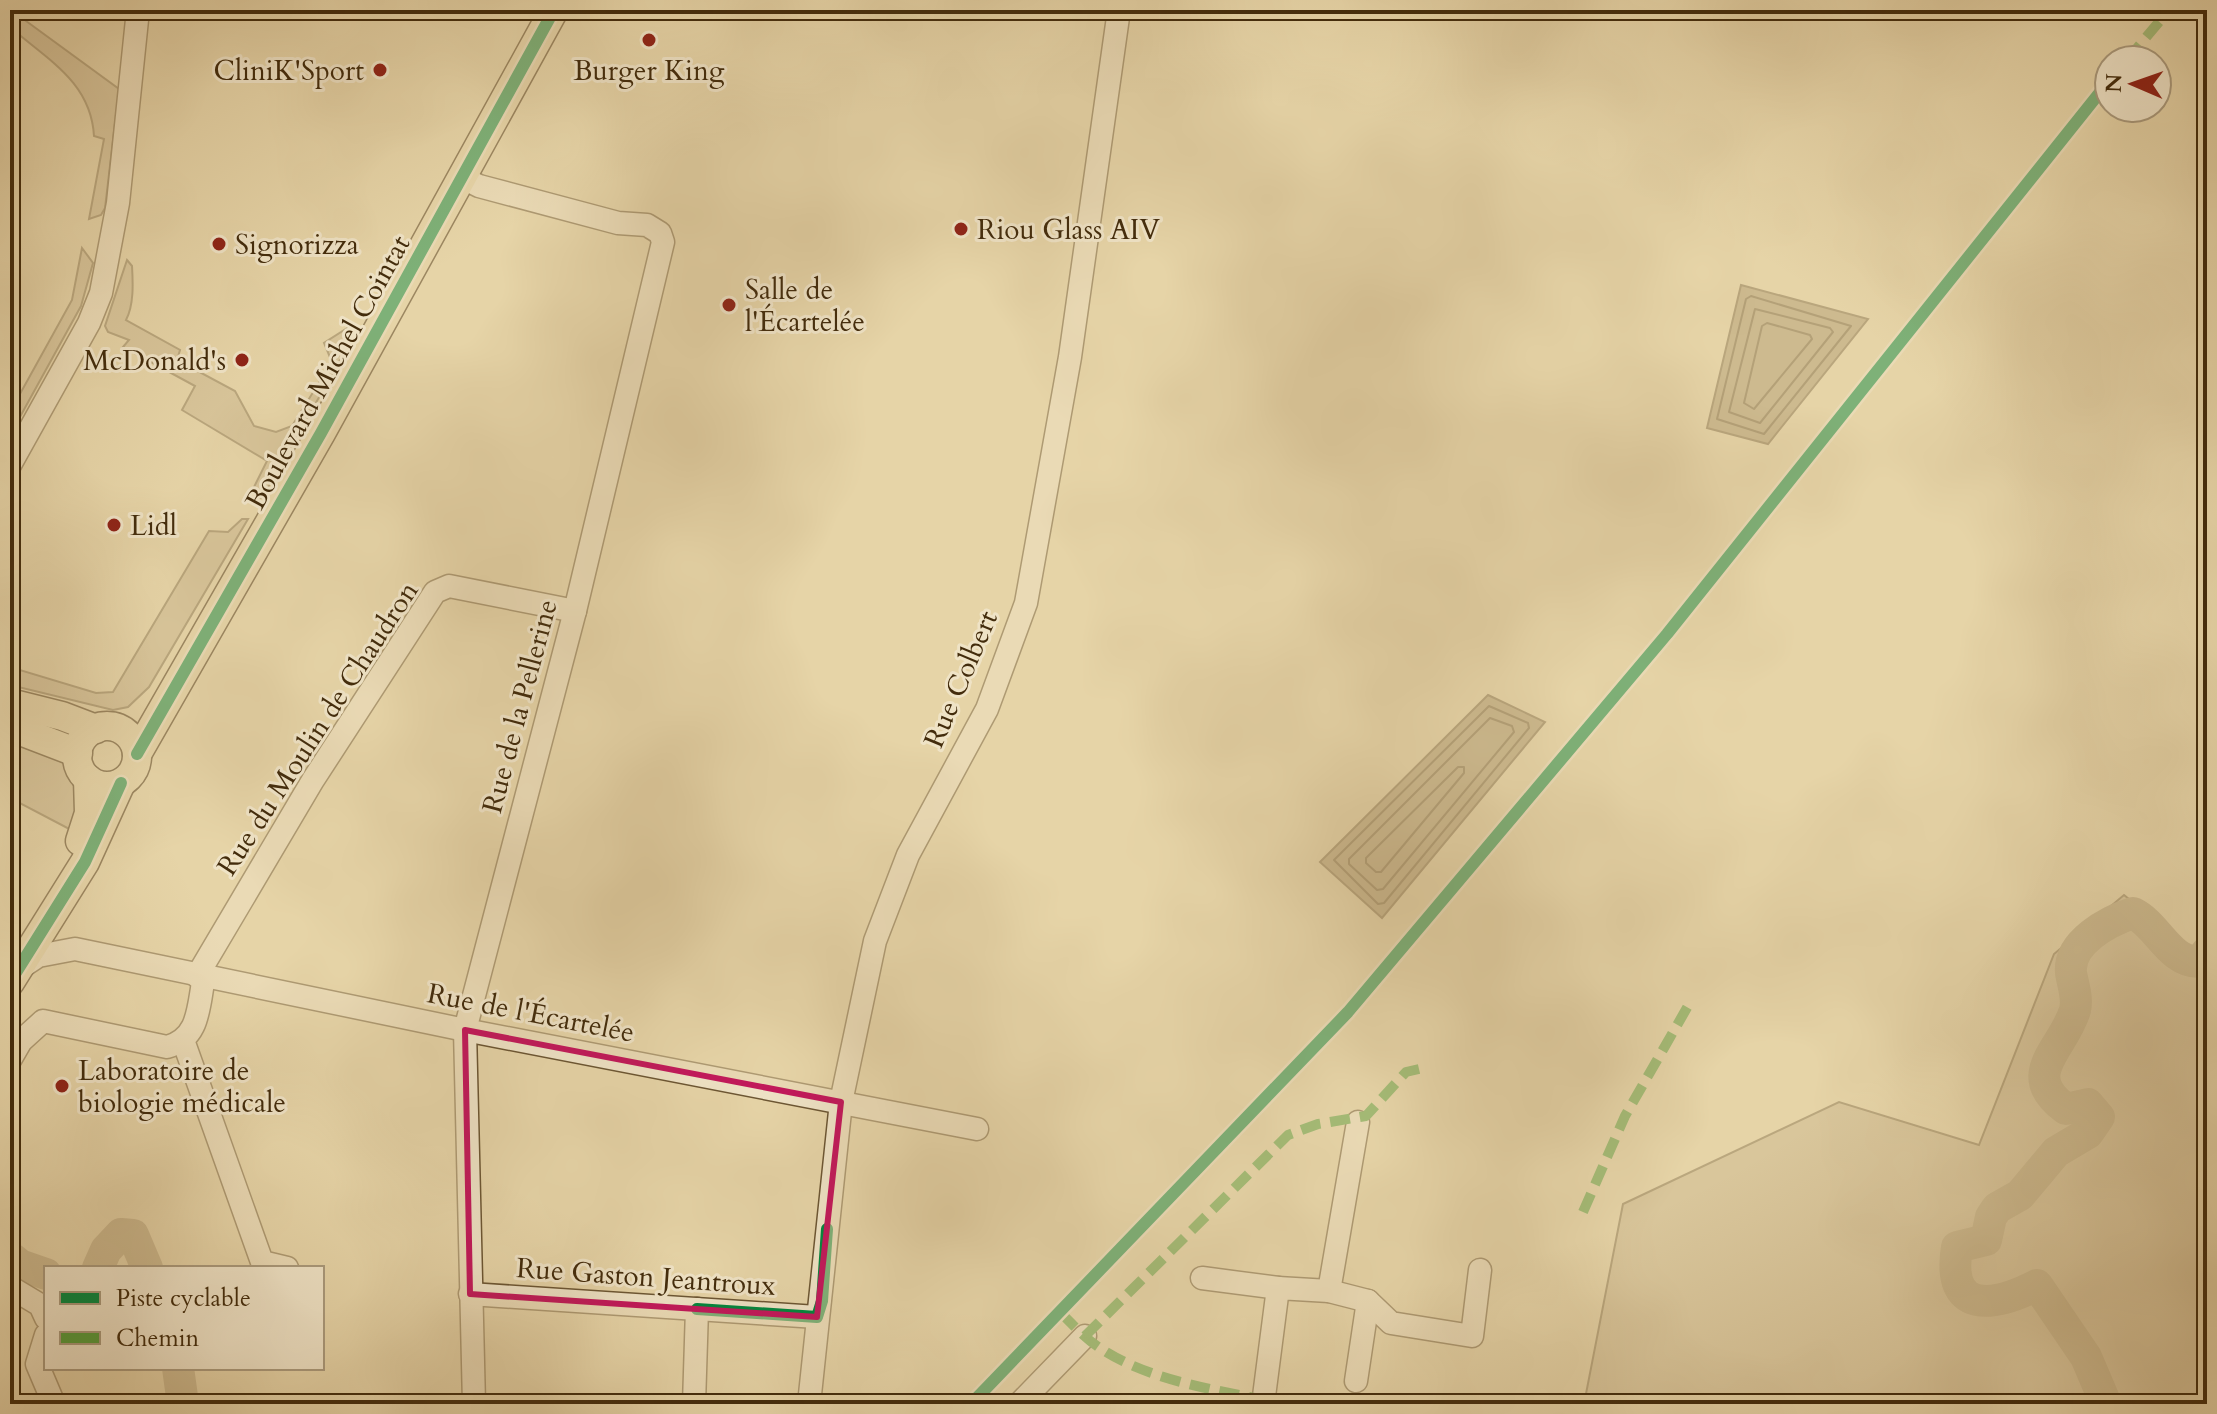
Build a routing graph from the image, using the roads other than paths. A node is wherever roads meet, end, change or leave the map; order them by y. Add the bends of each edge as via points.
1 (138, 10) edge
2 (554, 10) edge
3 (1119, 10) edge
4 (463, 178) junction
5 (10, 465) edge
6 (575, 611) junction
7 (194, 654) junction
8 (10, 703) edge
9 (10, 727) edge
10 (108, 729) junction
11 (78, 753) junction
12 (137, 754) junction
13 (88, 779) junction
14 (121, 783) junction
15 (53, 912) junction
16 (75, 949) junction
17 (13, 972) edge
18 (200, 977) junction
19 (465, 1030) junction
20 (184, 1043) junction
21 (10, 1060) edge
22 (841, 1102) junction
23 (1358, 1122) dead end
24 (977, 1129) dead end
25 (279, 1266) edge
26 (1480, 1270) dead end
27 (1202, 1278) dead end
28 (10, 1287) edge
29 (1278, 1288) junction
30 (1329, 1291) junction
31 (470, 1294) junction
32 (1368, 1301) junction
33 (697, 1309) junction
34 (44, 1314) edge
35 (817, 1317) junction
36 (1085, 1336) dead end
37 (44, 1341) edge
38 (1356, 1381) dead end
39 (54, 1404) edge
40 (474, 1404) edge
41 (694, 1404) edge
42 (809, 1404) edge
43 (1019, 1404) edge
44 (1263, 1404) edge

1 - 5 street via 113,243 101,293
2 - 4 main road, Boulevard Michel Cointat
3 - 22 street, Rue Colbert via 1070,357 1026,603 987,709 908,855 875,941
4 - 6 street, Rue de la Pellerine via 618,223 647,225 663,242
4 - 7 main road, Boulevard Michel Cointat
6 - 18 street, Rue du Moulin de Chaudron via 449,586 435,592 313,780
6 - 19 street, Rue de la Pellerine
7 - 10 main road, Boulevard Michel Cointat via 143,711
7 - 12 main road, Boulevard Michel Cointat
8 - 10 main road
9 - 11 main road
10 - 11 main road via 83,738
10 - 12 main road via 132,739
11 - 13 main road
12 - 14 main road via 133,772
13 - 14 main road via 104,786
13 - 17 main road via 89,813 78,847
14 - 15 main road via 85,862
15 - 16 street via 60,932
15 - 17 main road
16 - 17 street, Rue de l'Écartelée via 38,956
16 - 18 street, Rue de l'Écartelée
18 - 19 street, Rue de l'Écartelée
18 - 20 street, Rue du Moulin de Chaudron via 192,1032
19 - 22 street, Rue de l'Écartelée
19 - 31 street, Rue de la Pellerine
20 - 21 street via 167,1047 43,1021
20 - 25 street via 262,1262
22 - 24 street, Rue de l'Écartelée
22 - 35 street, Rue Colbert
23 - 30 street
26 - 32 street via 1472,1336 1391,1323
27 - 29 street
28 - 34 street via 40,1305
29 - 30 street
29 - 44 street
30 - 32 street
31 - 33 street, Rue Gaston Jeantroux
31 - 40 street, Rue de la Pellerine
32 - 38 street
33 - 35 street, Rue Gaston Jeantroux
33 - 41 street
35 - 42 street, Rue Colbert
36 - 43 street
37 - 39 street via 37,1364

